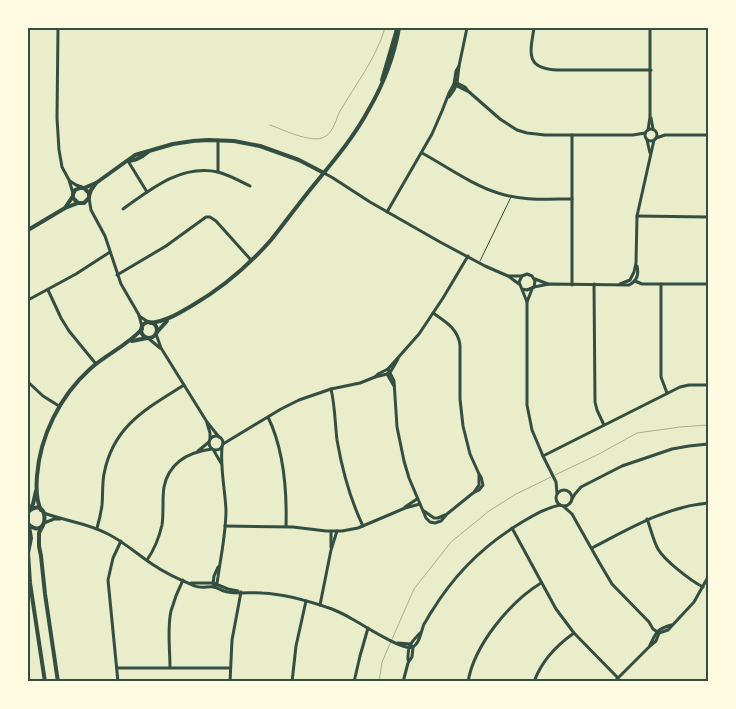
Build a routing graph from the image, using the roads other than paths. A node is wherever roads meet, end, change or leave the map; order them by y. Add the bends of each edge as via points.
1 (58, 28) edge
2 (398, 28) edge
3 (467, 28) edge
4 (534, 28) edge
5 (650, 28) edge
6 (651, 70) junction
7 (456, 84) junction
8 (650, 117) junction
9 (654, 130) junction
10 (646, 131) junction
11 (572, 135) junction
12 (633, 135) junction
13 (666, 135) junction
14 (708, 135) edge
15 (646, 139) junction
16 (655, 139) junction
17 (218, 140) junction
18 (422, 153) junction
19 (650, 153) junction
20 (128, 161) junction
21 (218, 172) junction
22 (324, 174) junction
23 (69, 180) junction
24 (96, 183) junction
25 (250, 186) dead end
26 (83, 188) junction
27 (147, 192) junction
28 (73, 195) junction
29 (89, 197) junction
30 (511, 197) junction
31 (572, 199) junction
32 (79, 203) junction
33 (65, 208) junction
34 (123, 209) dead end
35 (91, 210) junction
36 (387, 212) junction
37 (636, 216) junction
38 (708, 217) edge
39 (28, 230) edge
40 (110, 252) junction
41 (468, 256) junction
42 (251, 260) junction
43 (479, 264) junction
44 (117, 275) junction
45 (508, 276) junction
46 (522, 276) junction
47 (535, 279) junction
48 (635, 279) junction
49 (520, 284) junction
50 (549, 284) junction
51 (594, 284) junction
52 (661, 284) junction
53 (708, 284) edge
54 (572, 285) junction
55 (533, 288) junction
56 (522, 289) junction
57 (48, 290) junction
58 (28, 300) edge
59 (526, 302) junction
60 (433, 313) junction
61 (139, 315) junction
62 (168, 319) junction
63 (150, 323) junction
64 (142, 328) junction
65 (157, 333) junction
66 (147, 338) junction
67 (130, 341) junction
68 (161, 348) junction
69 (96, 364) junction
70 (388, 372) junction
71 (28, 382) edge
72 (708, 385) edge
73 (184, 386) junction
74 (331, 389) junction
75 (667, 393) junction
76 (59, 406) junction
77 (268, 417) junction
78 (207, 422) junction
79 (604, 425) junction
80 (234, 436) junction
81 (219, 437) junction
82 (210, 440) junction
83 (223, 445) junction
84 (708, 445) edge
85 (212, 450) junction
86 (198, 451) junction
87 (543, 456) junction
88 (221, 464) junction
89 (556, 482) junction
90 (581, 488) junction
91 (36, 489) junction
92 (566, 490) junction
93 (556, 495) junction
94 (417, 499) junction
95 (571, 500) junction
96 (708, 503) edge
97 (420, 504) junction
98 (562, 505) junction
99 (548, 507) junction
100 (405, 508) junction
101 (28, 511) edge
102 (42, 511) junction
103 (572, 514) junction
104 (63, 518) junction
105 (647, 520) junction
106 (43, 524) junction
107 (28, 525) edge
108 (225, 526) junction
109 (286, 526) junction
110 (364, 526) junction
111 (97, 528) junction
112 (512, 528) junction
113 (331, 532) junction
114 (337, 532) junction
115 (121, 541) junction
116 (592, 548) junction
117 (331, 550) junction
118 (147, 560) junction
119 (708, 577) edge
120 (183, 580) junction
121 (541, 583) junction
122 (214, 584) junction
123 (703, 587) junction
124 (241, 592) junction
125 (306, 601) junction
126 (320, 605) junction
127 (368, 628) junction
128 (658, 632) junction
129 (574, 633) junction
130 (410, 647) junction
131 (117, 668) junction
132 (170, 668) junction
133 (230, 668) junction
134 (618, 678) junction
135 (403, 681) edge
136 (44, 682) edge
137 (58, 682) edge
138 (118, 682) edge
139 (230, 682) edge
140 (292, 682) edge
141 (354, 682) edge
142 (468, 682) edge
143 (534, 682) edge
144 (614, 682) edge

1 - 23 street via 58,150
2 - 22 street via 379,90 360,125
3 - 7 street via 456,71
4 - 6 street via 531,54 543,69
5 - 6 street
6 - 8 street
7 - 11 street via 517,130 537,135
7 - 18 street
8 - 9 street
8 - 10 street
9 - 10 street
9 - 13 street
9 - 16 street
10 - 12 street
10 - 15 street
11 - 12 street
11 - 31 street
12 - 15 street
13 - 14 street
13 - 16 street
15 - 16 street
15 - 19 street
16 - 19 street
17 - 20 street via 173,144 136,155
17 - 21 street
17 - 22 street via 260,146
18 - 30 street via 485,188
18 - 36 street
19 - 37 street
20 - 24 street
20 - 27 street
21 - 25 street
21 - 27 street via 198,171 179,175
22 - 36 street
22 - 42 street
23 - 26 street
23 - 28 street
24 - 26 street
24 - 29 street
26 - 28 street via 75,190
26 - 29 street
27 - 34 street
28 - 32 street
28 - 33 street
29 - 32 street via 86,202
29 - 35 street
30 - 31 street
30 - 43 lane
31 - 54 street
32 - 33 street
32 - 35 street
33 - 39 street
35 - 40 street
36 - 41 street
37 - 38 street
37 - 48 street
40 - 44 street
40 - 57 street
41 - 43 street
41 - 60 street
42 - 44 street via 216,220 206,217
42 - 62 street via 213,292
43 - 45 street
44 - 61 street
45 - 46 street
45 - 49 street
46 - 47 street via 529,275
46 - 49 street
47 - 50 street
47 - 55 street
48 - 51 street via 620,284
48 - 52 street
49 - 56 street
50 - 54 street
50 - 55 street
51 - 54 street
51 - 79 street via 595,402
52 - 53 street
52 - 75 street via 661,377
55 - 56 street
55 - 59 street
56 - 59 street
57 - 58 street
57 - 69 street via 69,331
59 - 87 street via 527,405 532,430
60 - 70 street
60 - 97 street via 452,327 459,338 461,416 479,485 447,514 438,518 431,520
61 - 63 street
61 - 64 street
62 - 63 street
62 - 65 street
63 - 64 street
63 - 65 street via 155,325
64 - 66 street
64 - 67 street
65 - 66 street
65 - 68 street
66 - 67 street
66 - 68 street
67 - 69 street
68 - 73 street
69 - 76 street
70 - 74 street
70 - 94 street via 393,377 400,444
71 - 76 street
72 - 75 street via 685,385
73 - 78 street
73 - 111 street via 137,416 119,436 107,462
74 - 77 street via 299,400
74 - 110 street via 342,466
75 - 79 street
76 - 91 street via 42,447
77 - 80 street
77 - 109 street via 282,466
78 - 81 street
78 - 82 street
79 - 87 street
80 - 81 street
80 - 83 street
81 - 82 street
81 - 83 street
82 - 85 street
82 - 86 street
83 - 85 street
83 - 88 street
84 - 90 street via 680,447 654,454 622,466
85 - 86 street
85 - 88 street
86 - 118 street via 181,459 168,476 164,487 162,526
87 - 89 street
88 - 108 street
89 - 92 street
89 - 93 street
90 - 92 street
90 - 95 street
91 - 101 street
91 - 102 street
92 - 93 street
92 - 95 street via 571,494
93 - 98 street
93 - 99 street
94 - 97 street
94 - 100 street
95 - 98 street
95 - 103 street
96 - 105 street
97 - 100 street
98 - 99 street
98 - 103 street
99 - 112 street
100 - 110 street
101 - 102 street via 35,508
102 - 104 street
102 - 106 street
103 - 116 street
104 - 106 street
104 - 111 street
105 - 116 street
105 - 123 street via 662,554
106 - 107 street via 35,528
106 - 137 street via 39,546
107 - 136 street via 31,538 28,554 30,582
108 - 109 street
108 - 122 street
109 - 113 street
110 - 114 street
111 - 115 street
112 - 121 street
112 - 130 street via 476,556 455,579 433,609 418,641
113 - 114 street
113 - 117 street
114 - 117 street
115 - 118 street
115 - 131 street via 112,558 108,580
116 - 128 street via 612,584
117 - 126 street
118 - 120 street
119 - 123 street
120 - 122 street via 198,587
120 - 132 street via 171,612
121 - 129 street
121 - 142 street via 514,604 494,628 476,658
122 - 124 street
123 - 128 street via 668,630
124 - 125 street via 276,594
124 - 133 street
125 - 126 street
125 - 140 street
126 - 127 street
127 - 130 street via 403,647
127 - 141 street
128 - 134 street via 656,641
129 - 134 street
129 - 143 street via 541,667
130 - 135 street via 412,657
131 - 132 street
131 - 138 street
132 - 133 street
133 - 139 street
134 - 144 street

